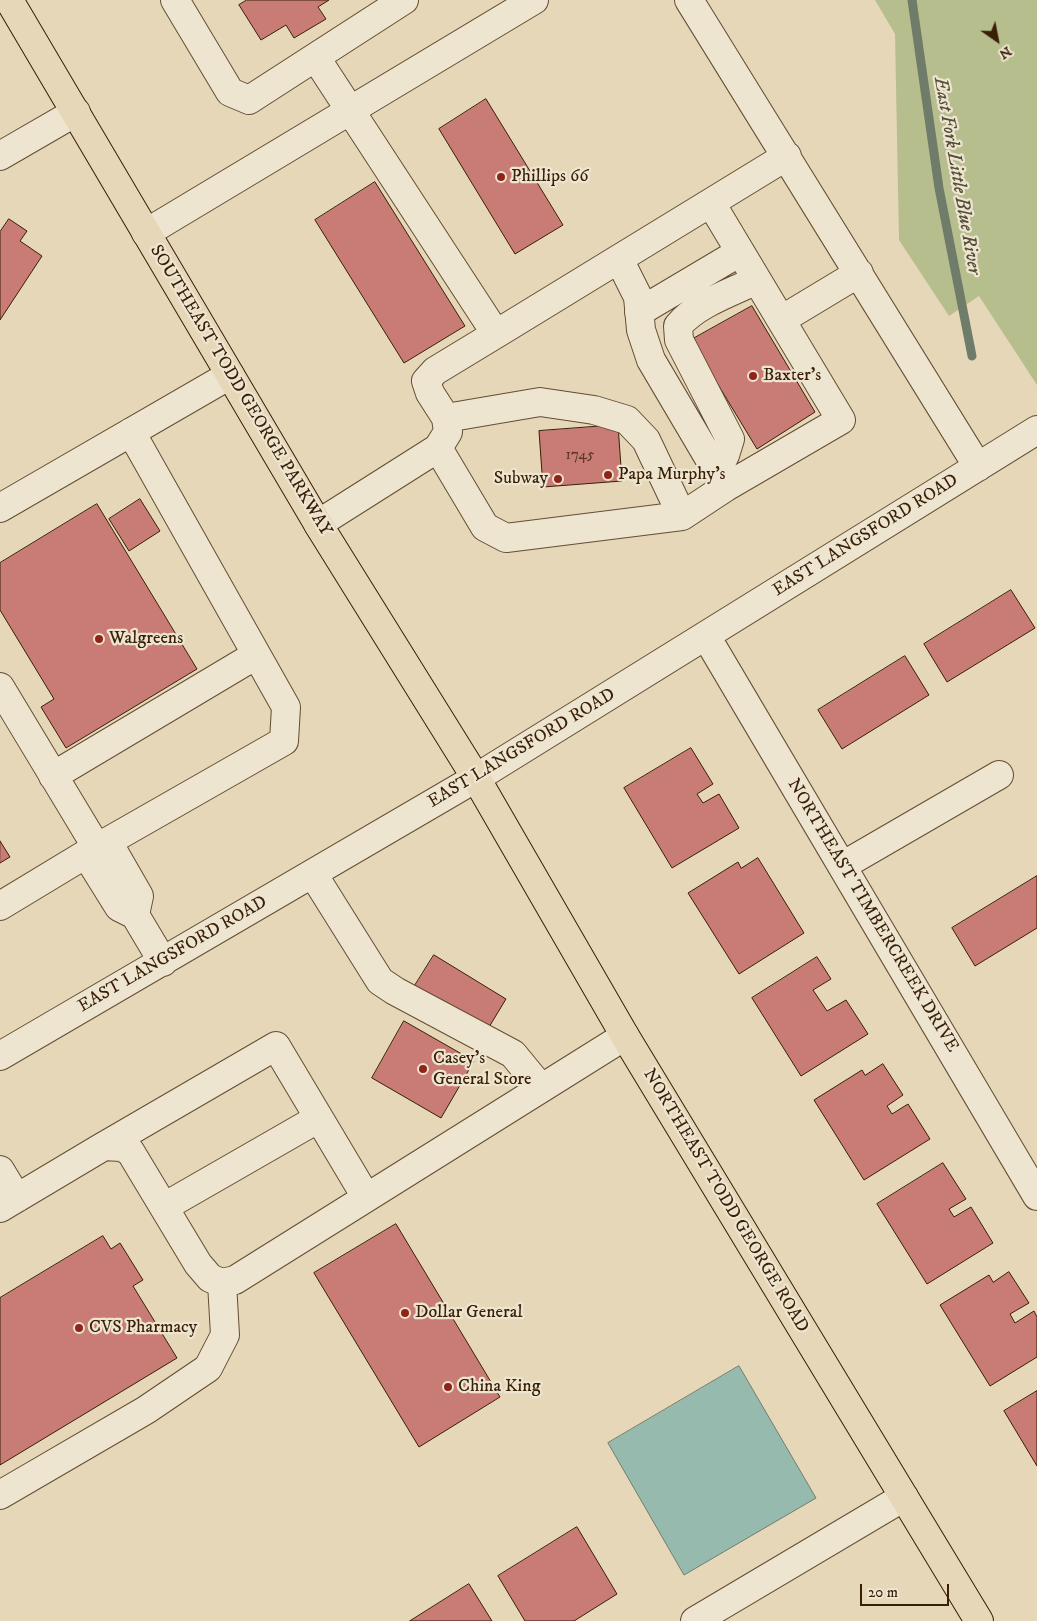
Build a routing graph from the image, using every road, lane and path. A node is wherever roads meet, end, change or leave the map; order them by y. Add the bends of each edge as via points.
1 (9, 0) edge
2 (175, 0) edge
3 (689, 0) edge
4 (399, 1) edge
5 (519, 4) edge
6 (316, 58) junction
7 (350, 110) junction
8 (76, 112) junction
9 (0, 156) edge
10 (787, 156) junction
11 (711, 203) junction
12 (146, 233) junction
13 (740, 252) junction
14 (619, 259) junction
15 (859, 273) junction
16 (757, 280) junction
17 (639, 312) junction
18 (781, 320) junction
19 (496, 334) junction
20 (230, 375) junction
21 (446, 418) junction
22 (1037, 430) edge
23 (131, 432) junction
24 (438, 448) junction
25 (978, 467) junction
26 (722, 479) junction
27 (0, 508) edge
28 (682, 516) junction
29 (318, 524) junction
30 (706, 636) junction
31 (256, 655) junction
32 (0, 687) edge
33 (53, 776) junction
34 (999, 776) dead end
35 (476, 778) junction
36 (97, 848) junction
37 (842, 866) junction
38 (313, 874) junction
39 (0, 906) edge
40 (162, 962) junction
41 (625, 1036) junction
42 (0, 1056) edge
43 (542, 1088) junction
44 (319, 1118) junction
45 (104, 1146) junction
46 (0, 1170) edge
47 (1037, 1196) edge
48 (366, 1197) junction
49 (9, 1203) edge
50 (164, 1208) junction
51 (222, 1283) junction
52 (0, 1495) edge
53 (904, 1497) junction
54 (695, 1621) edge
55 (979, 1621) edge

1 - 8 main road, SOUTHEAST TODD GEORGE PARKWAY
2 - 6 street via 230,92 249,100
3 - 10 street
4 - 6 street
5 - 7 street
6 - 7 street
7 - 12 street
7 - 19 street
8 - 9 street
8 - 12 main road, SOUTHEAST TODD GEORGE PARKWAY
10 - 11 street
10 - 15 street
11 - 13 street
11 - 14 street
12 - 20 main road, SOUTHEAST TODD GEORGE PARKWAY
13 - 16 street
13 - 17 street
14 - 17 street via 638,297
14 - 19 street
15 - 18 street
15 - 25 street
16 - 18 street
16 - 26 street via 704,305 686,316 678,326 679,340 730,439
17 - 26 street via 641,330 652,360
18 - 26 street via 841,420
19 - 21 street via 435,371 426,381
20 - 23 street
20 - 29 main road, SOUTHEAST TODD GEORGE PARKWAY
21 - 24 street via 448,432
21 - 28 street via 540,402 594,410 627,420 646,440
22 - 25 street, EAST LANGSFORD ROAD
23 - 27 street
23 - 31 street
24 - 28 street via 485,527 506,538
24 - 29 street
25 - 30 street, EAST LANGSFORD ROAD
26 - 28 street
29 - 35 main road, SOUTHEAST TODD GEORGE PARKWAY
30 - 35 street, EAST LANGSFORD ROAD
30 - 37 street, NORTHEAST TIMBERCREEK DRIVE
31 - 33 street
31 - 36 street via 286,707 284,741
32 - 33 street
33 - 36 street
34 - 37 street
35 - 38 street, EAST LANGSFORD ROAD
35 - 41 main road, NORTHEAST TODD GEORGE ROAD
36 - 39 street
36 - 40 street via 139,896 134,915
37 - 47 street, NORTHEAST TIMBERCREEK DRIVE
38 - 40 street, EAST LANGSFORD ROAD
38 - 43 street via 380,981 513,1054
40 - 42 street, EAST LANGSFORD ROAD
41 - 43 street
41 - 53 main road, NORTHEAST TODD GEORGE ROAD
43 - 48 street
44 - 45 street via 276,1046
44 - 48 street
44 - 50 street
45 - 49 street
45 - 50 street via 130,1151
46 - 49 street
48 - 51 street via 235,1280
50 - 51 street via 198,1264 210,1278
51 - 52 street via 225,1335 208,1368 146,1410
53 - 54 street
53 - 55 main road, NORTHEAST TODD GEORGE ROAD

